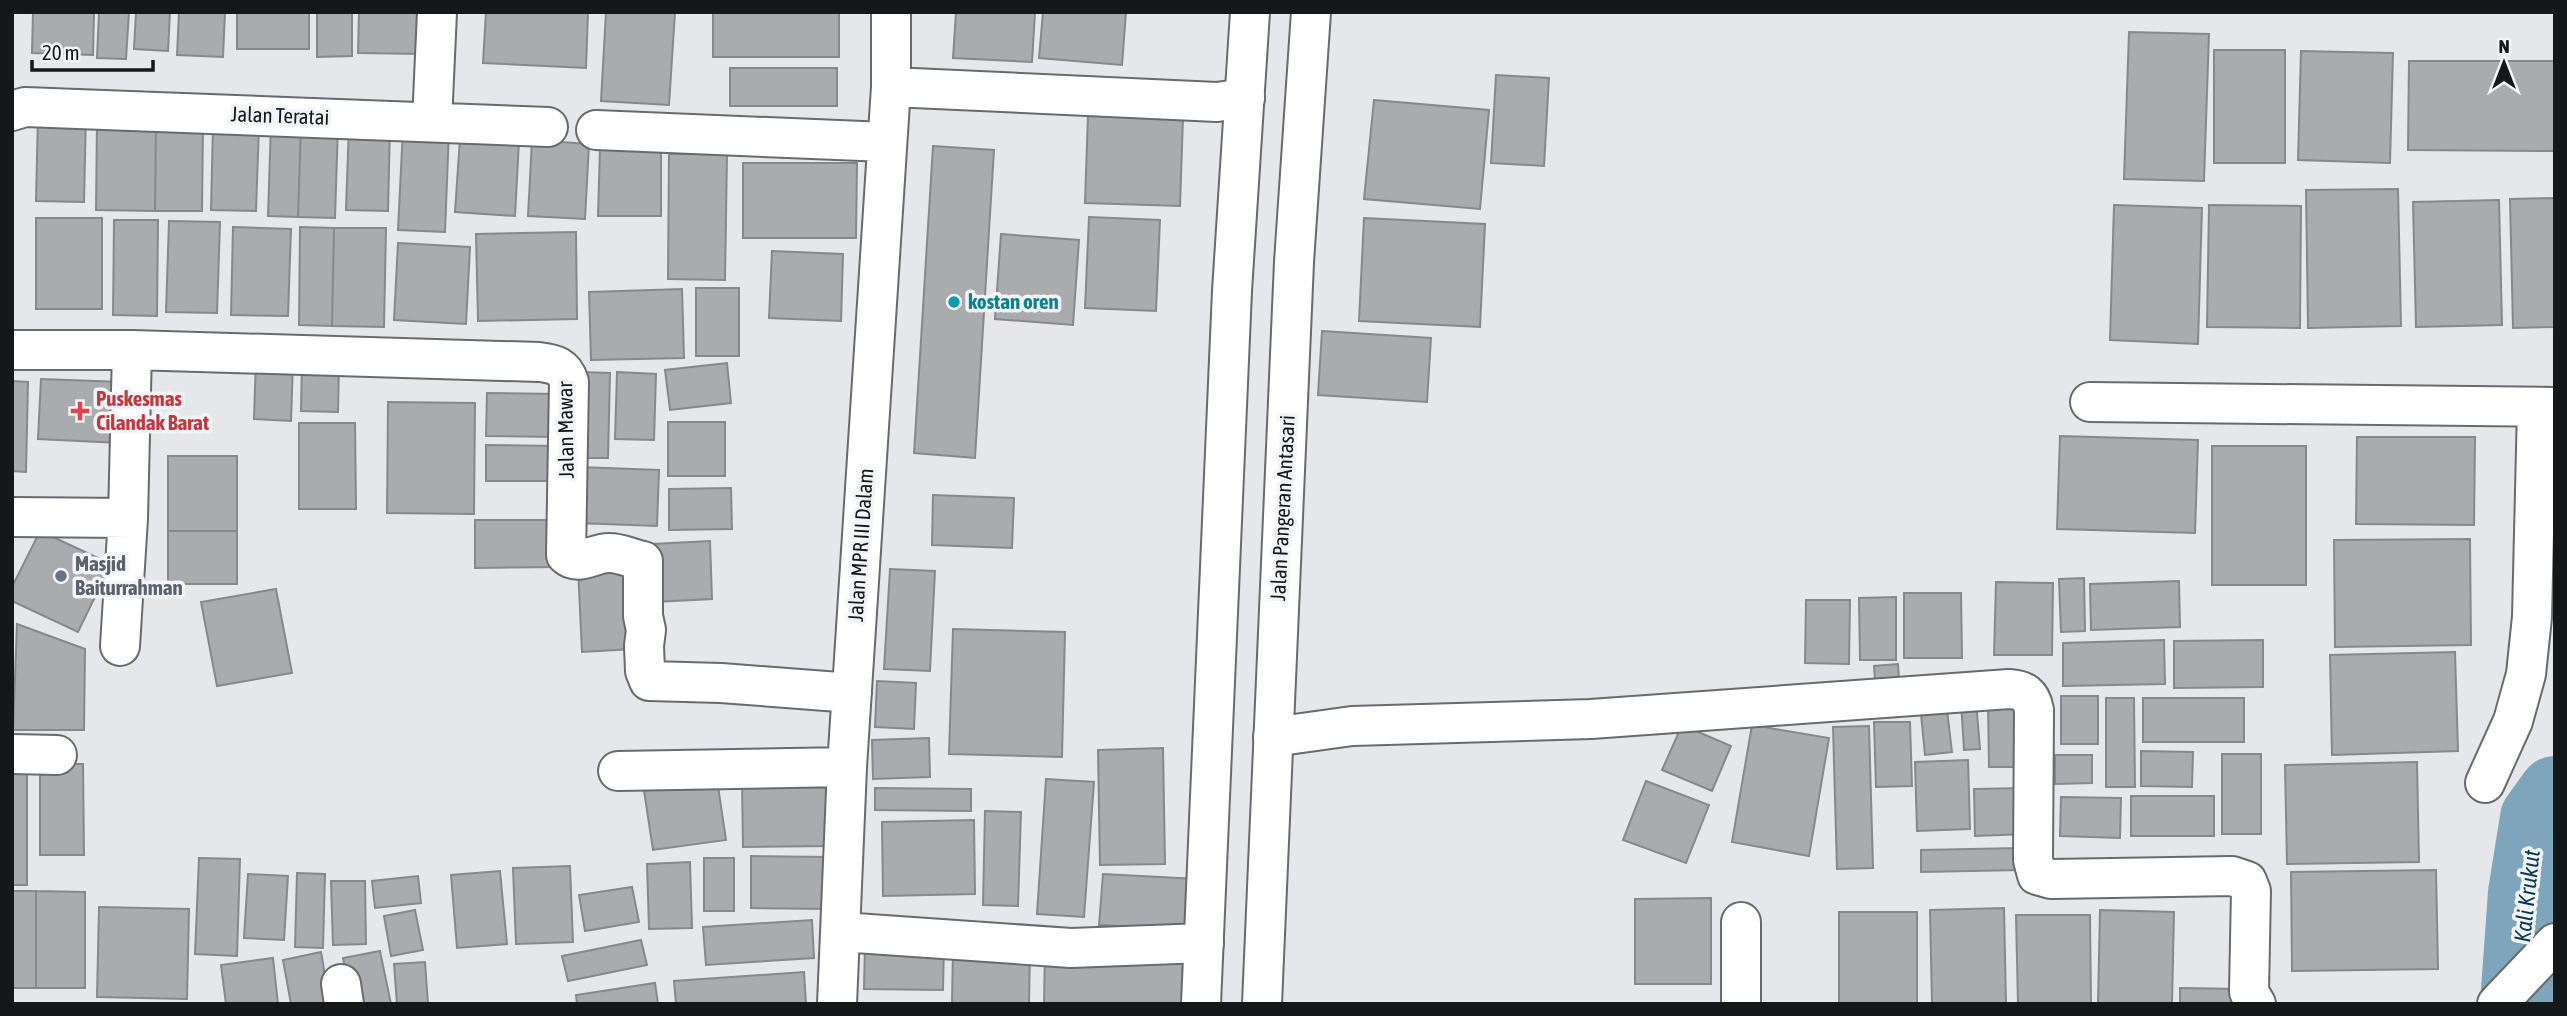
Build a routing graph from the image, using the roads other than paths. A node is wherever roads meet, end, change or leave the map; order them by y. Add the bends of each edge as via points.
1 (437, 12) edge
2 (891, 12) edge
3 (1250, 12) edge
4 (1311, 12) edge
5 (891, 88) junction
6 (1245, 98) junction
7 (12, 111) edge
8 (432, 122) junction
9 (548, 127) dead end
10 (596, 130) dead end
11 (886, 142) junction
12 (12, 350) edge
13 (132, 350) junction
14 (2090, 402) dead end
15 (2546, 407) edge
16 (12, 517) edge
17 (128, 518) junction
18 (120, 646) dead end
19 (852, 694) junction
20 (1273, 737) junction
21 (12, 754) edge
22 (57, 755) dead end
23 (847, 766) junction
24 (618, 771) dead end
25 (2485, 783) dead end
26 (1208, 877) junction
27 (1268, 879) junction
28 (1741, 922) dead end
29 (841, 932) junction
30 (1204, 943) junction
31 (2555, 943) edge
32 (1201, 1002) edge
33 (1262, 1002) edge
34 (837, 1004) edge
35 (1741, 1004) edge
36 (2256, 1004) edge
37 (2497, 1004) edge

1 - 8 street
2 - 5 street, Jalan MPR III Dalam
3 - 6 street
4 - 20 street, Jalan Pangeran Antasari via 1294,262
5 - 6 street via 1217,102
5 - 11 street, Jalan MPR III Dalam
6 - 26 street
7 - 8 street, Jalan Teratai via 25,107
8 - 9 street, Jalan Teratai
10 - 11 street
11 - 19 street, Jalan MPR III Dalam
12 - 13 street, Jalan Mawar
13 - 17 street
13 - 19 street, Jalan Mawar via 559,366 569,382 566,555 582,559 610,553 643,561 649,681
14 - 15 street
15 - 25 street via 2526,674 2513,721
16 - 17 street
17 - 18 street
19 - 23 street, Jalan MPR III Dalam
20 - 27 street, Jalan Pangeran Antasari
20 - 36 street via 1352,726 1591,719 2022,690 2031,698 2034,710 2033,860 2037,875 2232,876 2246,881 2251,891 2249,992
21 - 22 street
23 - 24 street
23 - 29 street, Jalan MPR III Dalam
26 - 27 street
26 - 30 street
27 - 33 street, Jalan Pangeran Antasari
28 - 35 street
29 - 30 street via 1071,948
29 - 34 street, Jalan MPR III Dalam
30 - 32 street
31 - 37 street
32 - 33 street

